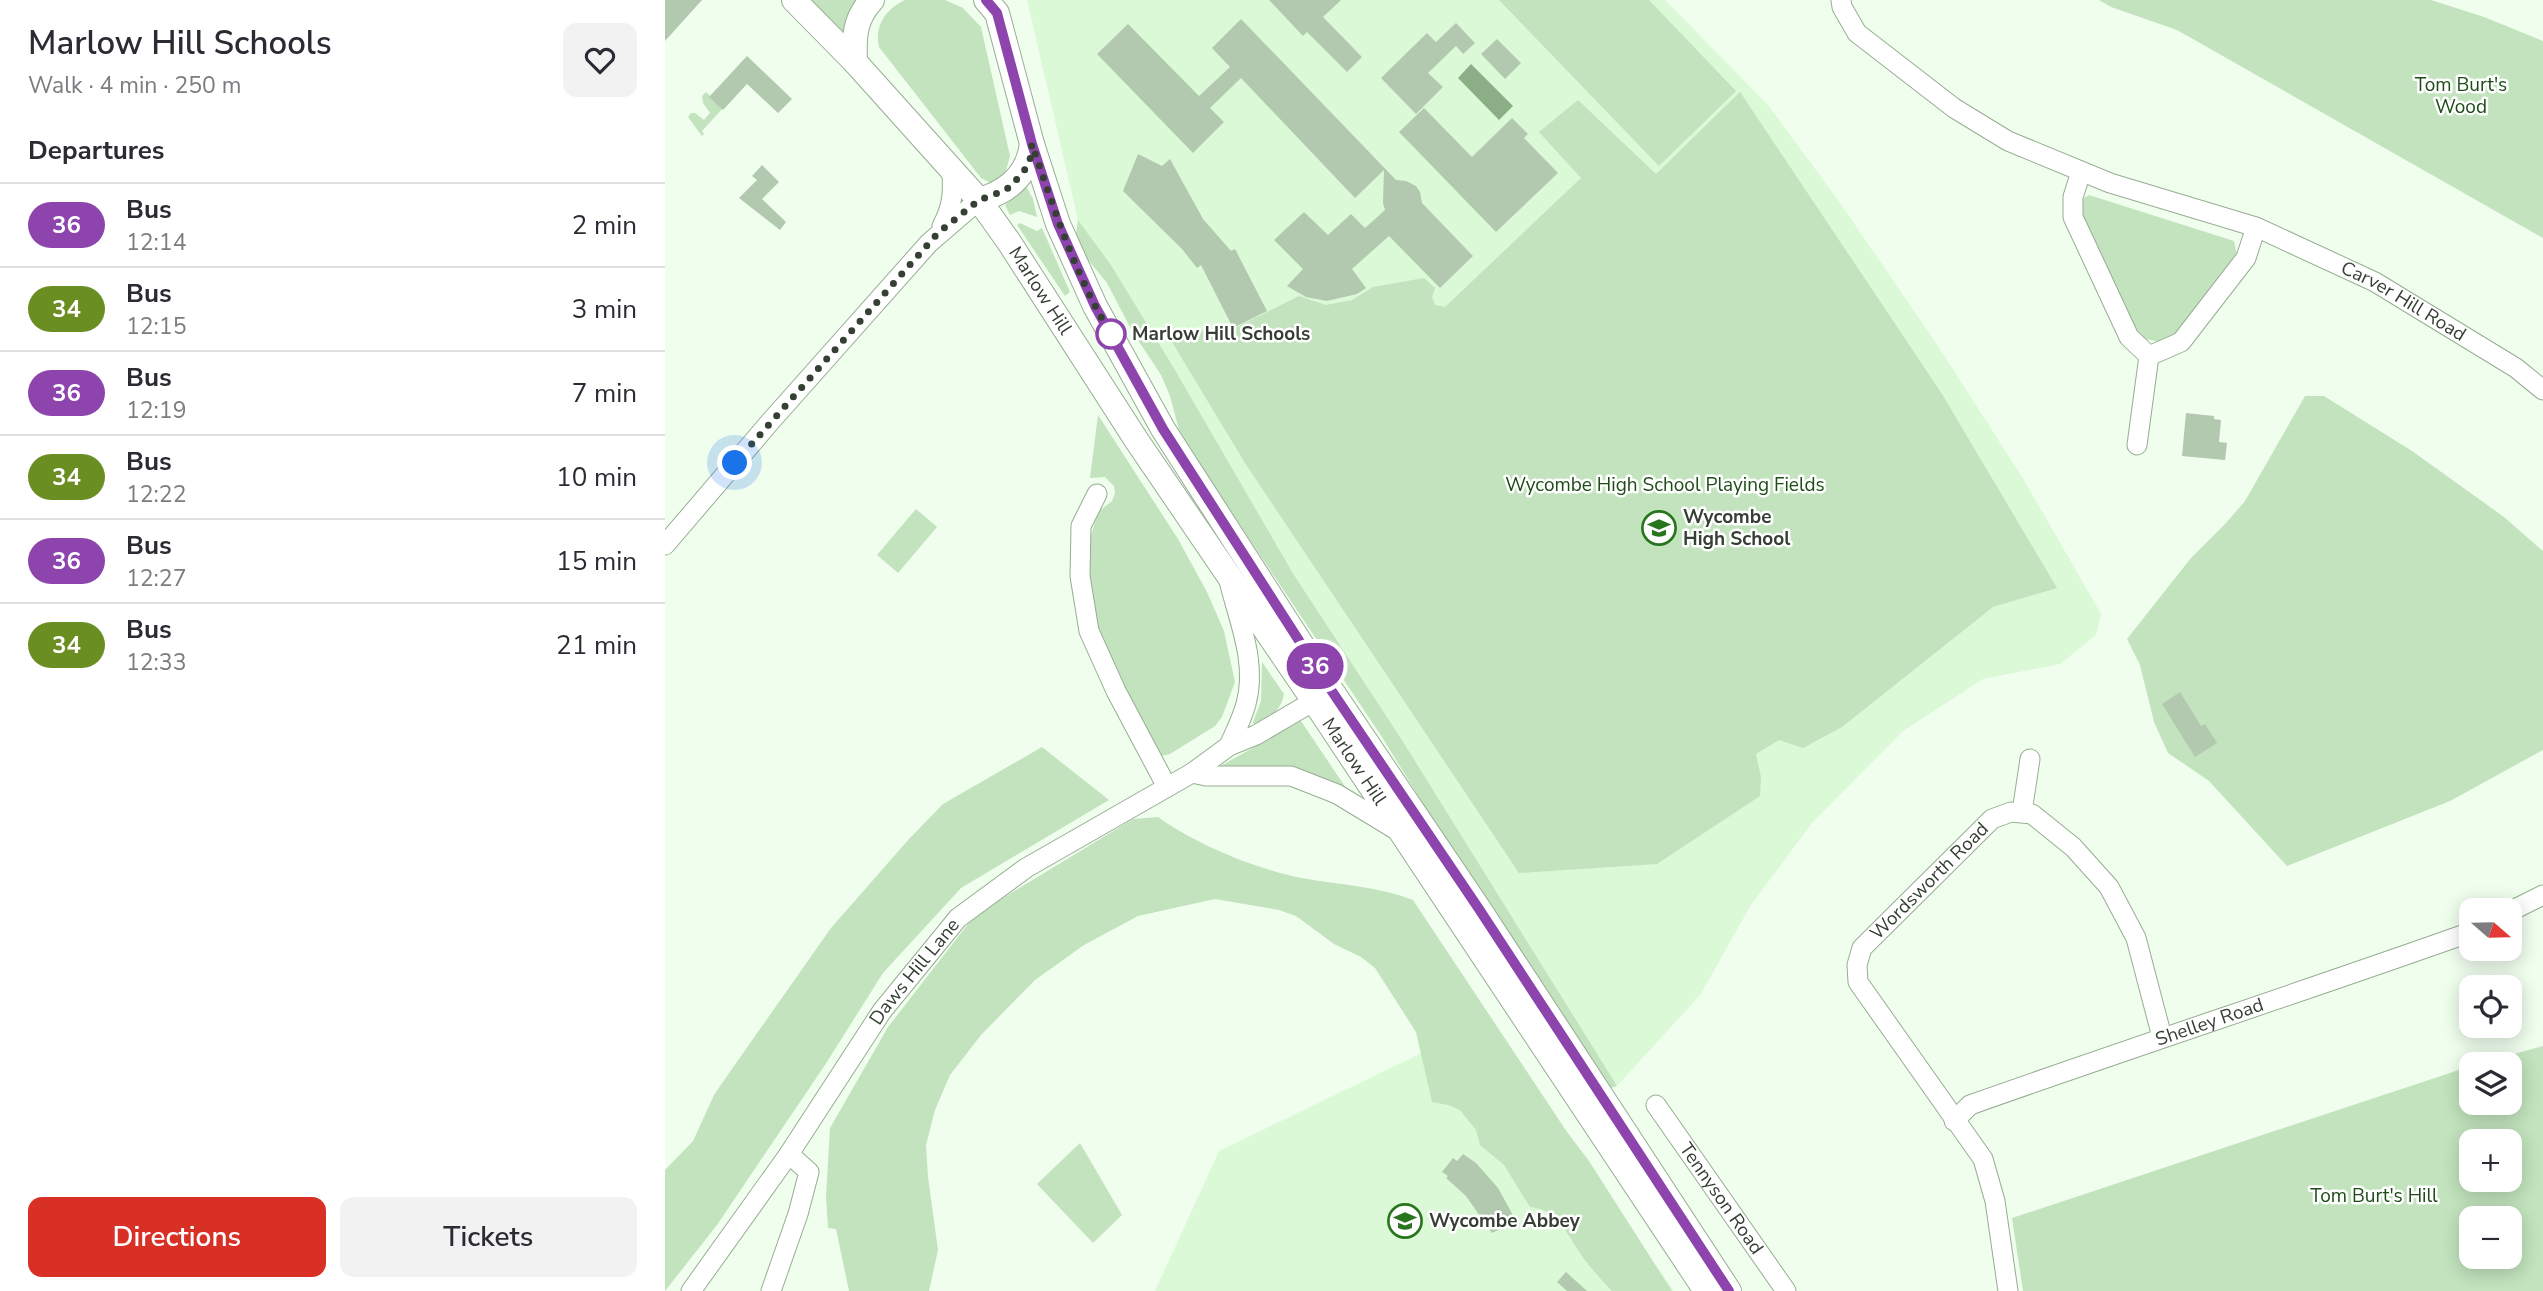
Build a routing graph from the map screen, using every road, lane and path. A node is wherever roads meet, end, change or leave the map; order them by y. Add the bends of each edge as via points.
1 (794, 0) edge
2 (872, 0) edge
3 (1841, 0) edge
4 (993, 4) edge
5 (855, 62) junction
6 (1032, 144) junction
7 (952, 170) junction
8 (2081, 172) junction
9 (979, 200) junction
10 (2256, 227) junction
11 (938, 233) junction
12 (2149, 356) junction
13 (2543, 390) edge
14 (2137, 445) dead end
15 (1097, 494) dead end
16 (665, 545) edge
17 (1228, 577) junction
18 (1319, 691) junction
19 (1229, 746) junction
20 (2030, 759) dead end
21 (1192, 773) junction
22 (1167, 787) junction
23 (2022, 811) junction
24 (1399, 831) junction
25 (2543, 895) edge
26 (2522, 906) edge
27 (2459, 936) edge
28 (2162, 1037) junction
29 (1656, 1105) dead end
30 (1954, 1121) junction
31 (789, 1154) junction
32 (691, 1291) edge
33 (771, 1291) edge
34 (1706, 1291) edge
35 (1729, 1291) edge
36 (1786, 1291) edge
37 (2008, 1291) edge

1 - 5 main road, Marlow Hill
2 - 5 main road via 853,34
3 - 8 street, Carver Hill Road via 1857,33 1954,108 2008,141
4 - 6 main road, Marlow Hill
5 - 7 main road, Marlow Hill
6 - 9 main road via 1023,173 1006,190
6 - 18 main road, Marlow Hill via 1058,224 1095,306
7 - 9 main road, Marlow Hill
7 - 11 street via 952,206
8 - 10 street, Carver Hill Road
8 - 12 street via 2073,197 2073,217 2129,337
9 - 11 street
9 - 17 main road, Marlow Hill
10 - 12 street via 2246,258 2181,342
10 - 13 street, Carver Hill Road via 2375,282 2517,368
11 - 16 street
12 - 14 street
15 - 22 street via 1080,526 1080,576 1089,631
17 - 18 main road, Marlow Hill
17 - 19 street via 1249,656 1250,680
18 - 19 street, Daws Hill Lane via 1256,735
18 - 24 main road, Marlow Hill
18 - 35 main road, Marlow Hill via 1486,920
19 - 21 street, Daws Hill Lane
20 - 23 street
21 - 22 street, Daws Hill Lane
21 - 24 street via 1291,776 1337,794
22 - 31 street, Daws Hill Lane via 1026,868 958,918 882,1012
23 - 28 street via 2073,847 2109,887 2136,938
23 - 30 street, Wordsworth Road via 1991,819 1871,937 1859,957 1859,982
24 - 34 main road, Marlow Hill
25 - 26 street
27 - 28 street, Shelley Road
28 - 30 street, Shelley Road via 1970,1105
29 - 36 street, Tennyson Road
30 - 37 street, Wordsworth Road via 1983,1159 1995,1201
31 - 32 street, Daws Hill Lane
31 - 33 street via 809,1172

